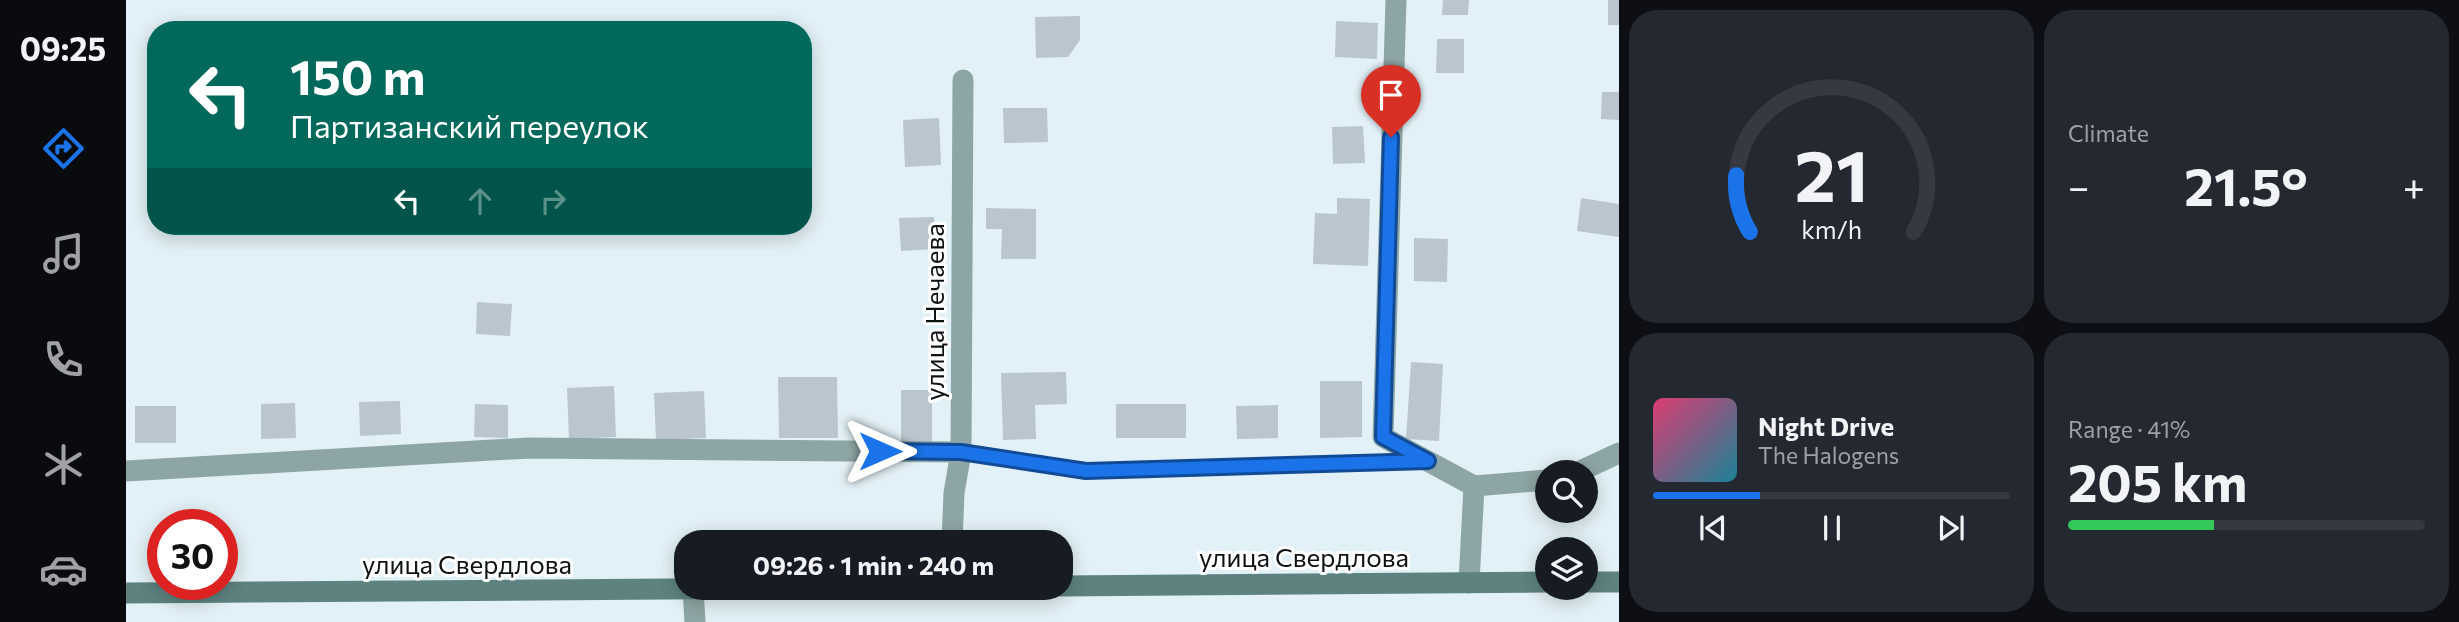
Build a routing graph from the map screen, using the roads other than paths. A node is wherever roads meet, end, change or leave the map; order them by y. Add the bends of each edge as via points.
1 (1396, 0) edge
2 (962, 80) dead end
3 (961, 452) junction
4 (1619, 453) edge
5 (1428, 461) junction
6 (1598, 463) edge
7 (126, 471) edge
8 (1535, 481) edge
9 (1474, 486) junction
10 (953, 530) edge
11 (1535, 582) edge
12 (1598, 582) edge
13 (1619, 582) edge
14 (1469, 583) junction
15 (1073, 586) edge
16 (674, 589) edge
17 (126, 593) edge
18 (694, 600) edge
19 (695, 622) edge

1 - 5 street via 1383,437
2 - 3 street, улица Нечаева
3 - 5 lane via 1086,471
3 - 7 street via 529,448
3 - 10 street, улица Нечаева
4 - 6 street
5 - 9 street
8 - 9 street
9 - 14 street
11 - 14 main road, улица Свердлова
12 - 13 main road
14 - 15 main road, улица Свердлова
16 - 17 main road, улица Свердлова
18 - 19 street

